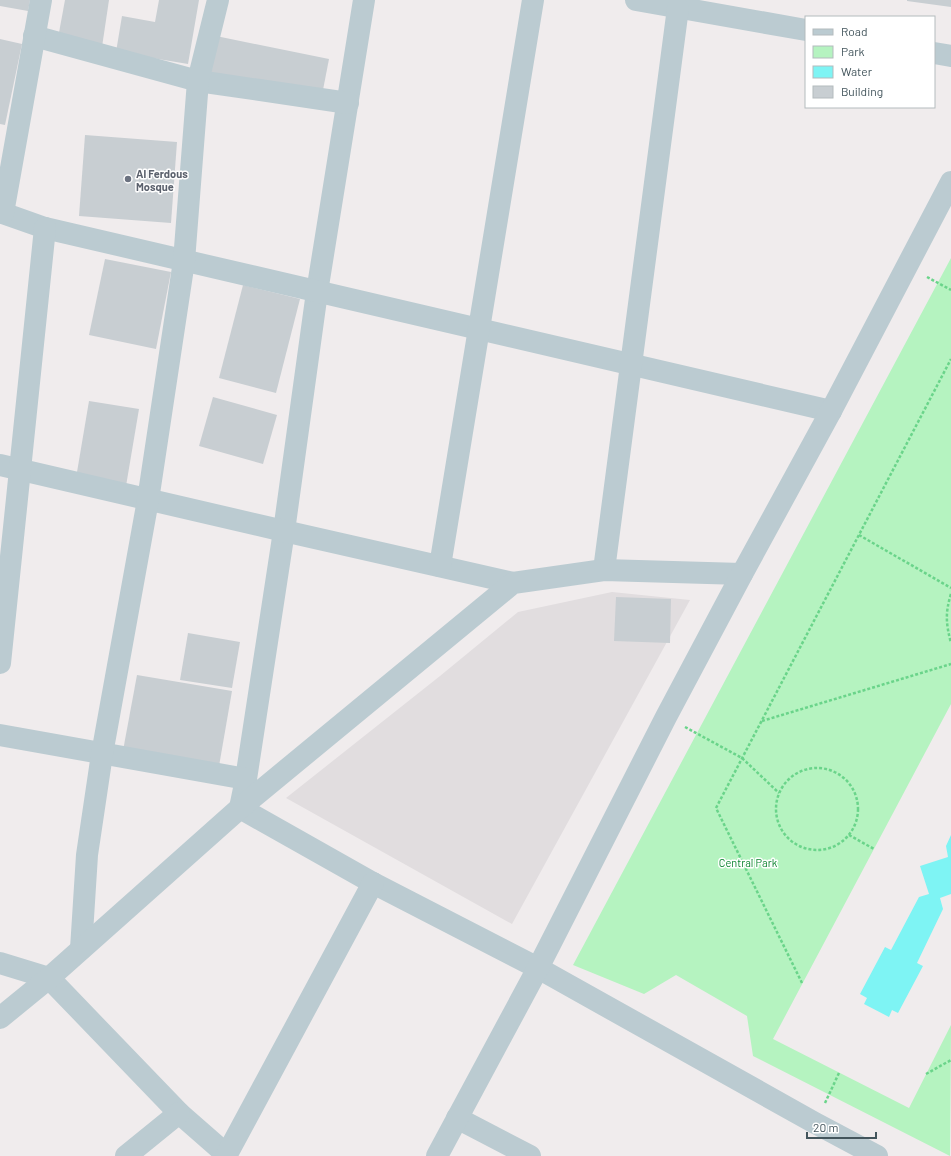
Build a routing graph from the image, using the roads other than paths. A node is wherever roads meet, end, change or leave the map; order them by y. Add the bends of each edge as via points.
1 (41, 0) edge
2 (218, 0) edge
3 (364, 0) edge
4 (533, 0) edge
5 (636, 0) edge
6 (678, 8) junction
7 (805, 30) edge
8 (34, 36) junction
9 (935, 53) edge
10 (951, 56) edge
11 (198, 81) junction
12 (348, 103) junction
13 (951, 182) edge
14 (2, 213) edge
15 (45, 228) junction
16 (184, 261) junction
17 (317, 292) junction
18 (479, 329) junction
19 (631, 364) junction
20 (831, 411) junction
21 (10, 468) edge
22 (148, 500) junction
23 (284, 531) junction
24 (440, 566) junction
25 (604, 570) junction
26 (742, 574) junction
27 (513, 583) junction
28 (0, 663) edge
29 (0, 735) edge
30 (102, 754) junction
31 (246, 779) junction
32 (240, 808) junction
33 (373, 883) junction
34 (81, 949) junction
35 (0, 963) edge
36 (538, 968) junction
37 (50, 978) junction
38 (0, 1018) edge
39 (179, 1113) junction
40 (457, 1118) junction
41 (126, 1156) edge
42 (227, 1156) edge
43 (437, 1156) edge
44 (530, 1156) edge
45 (877, 1156) edge

1 - 8 street
2 - 11 street
3 - 12 street
4 - 18 street
5 - 6 street
6 - 7 street
6 - 19 street
8 - 11 street
8 - 14 street
9 - 10 street
11 - 12 street
11 - 16 street
12 - 17 street
13 - 20 street
14 - 15 street
15 - 16 street
15 - 21 street
16 - 17 street
16 - 22 street
17 - 18 street
17 - 23 street
18 - 19 street
18 - 24 street
19 - 20 street
19 - 25 street
20 - 26 street
21 - 22 street
21 - 28 street
22 - 23 street
22 - 30 street
23 - 24 street
23 - 31 street
24 - 27 street
25 - 26 street
25 - 27 street
26 - 36 street via 666,716
27 - 32 street
29 - 30 street
30 - 31 street
30 - 34 street via 87,855
31 - 32 street
32 - 33 street
32 - 34 street
33 - 36 street
33 - 42 street
34 - 37 street
35 - 37 street
36 - 40 street
36 - 45 street
37 - 38 street
37 - 39 street
39 - 41 street
39 - 42 street
40 - 43 street
40 - 44 street

